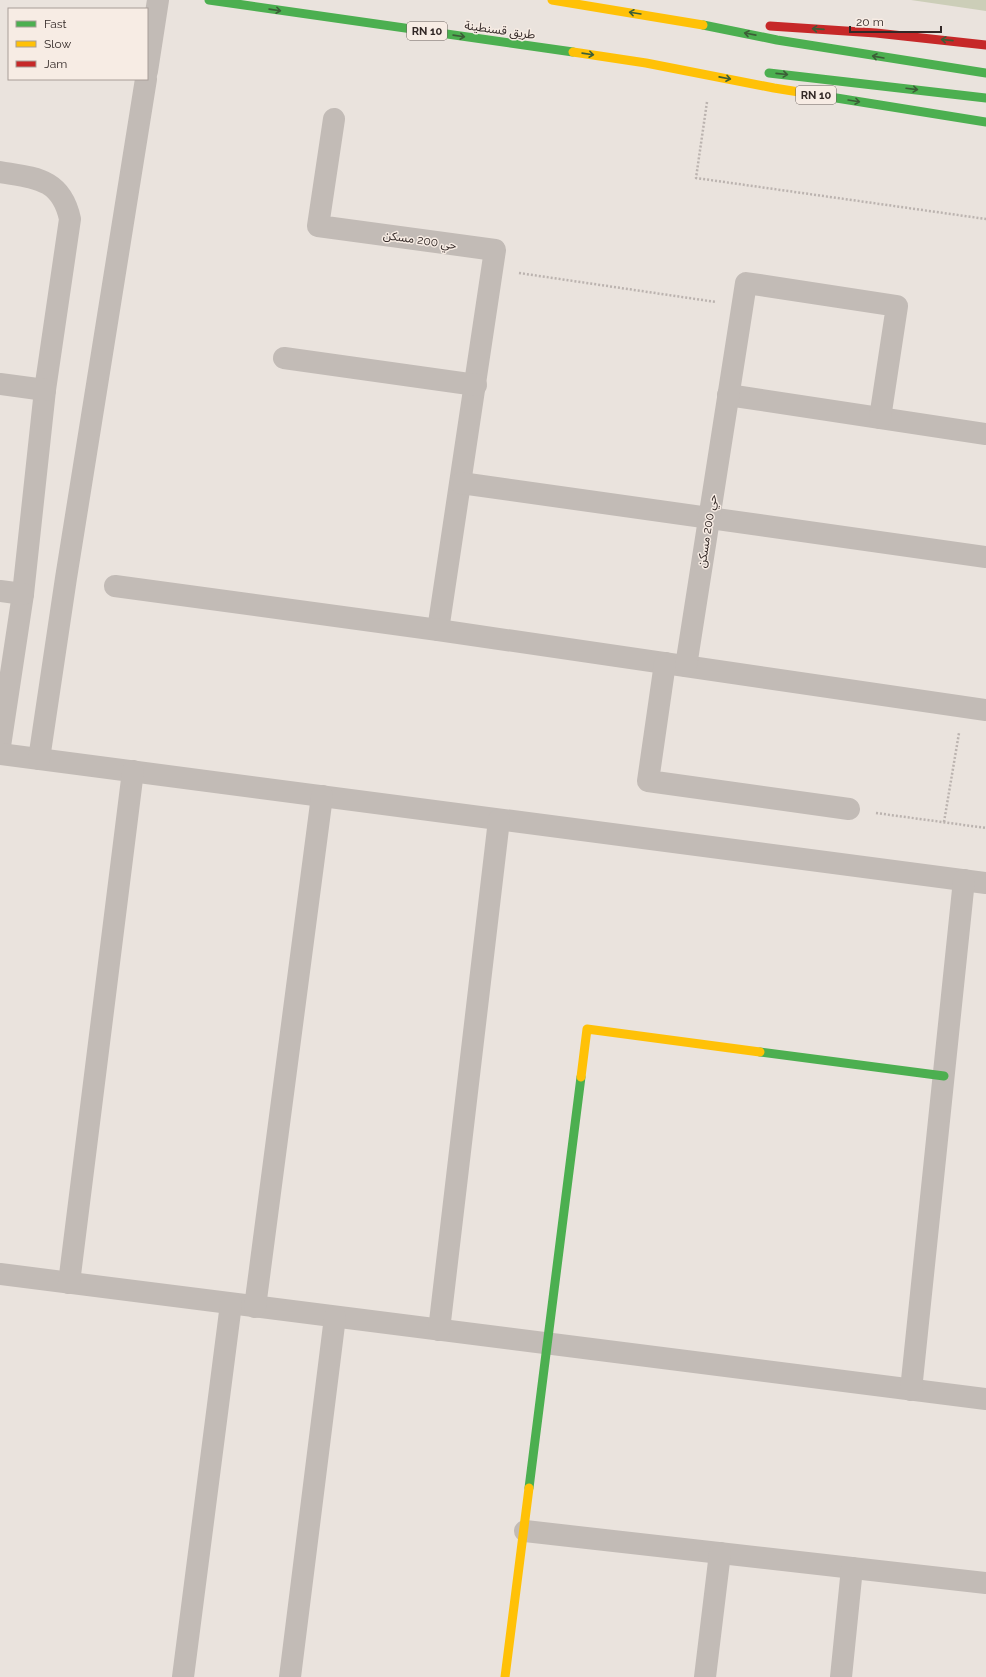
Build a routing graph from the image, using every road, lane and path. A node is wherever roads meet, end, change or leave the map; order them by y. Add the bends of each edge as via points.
1 (158, 0) edge
2 (209, 0) edge
3 (552, 0) edge
4 (673, 19) junction
5 (743, 24) dead end
6 (759, 25) dead end
7 (986, 45) edge
8 (646, 63) junction
9 (148, 65) edge
10 (729, 69) dead end
11 (760, 72) dead end
12 (986, 73) edge
13 (711, 76) junction
14 (146, 80) edge
15 (986, 98) edge
16 (334, 119) dead end
17 (986, 122) edge
18 (0, 172) edge
19 (986, 219) edge
20 (493, 269) junction
21 (742, 306) junction
22 (284, 358) dead end
23 (0, 384) edge
24 (476, 384) junction
25 (45, 390) junction
26 (728, 395) junction
27 (880, 418) junction
28 (986, 434) edge
29 (460, 483) junction
30 (709, 519) junction
31 (986, 557) edge
32 (115, 586) dead end
33 (0, 591) edge
34 (23, 594) junction
35 (438, 630) junction
36 (675, 664) junction
37 (964, 707) junction
38 (986, 710) edge
39 (0, 746) edge
40 (0, 754) edge
41 (39, 759) junction
42 (133, 771) junction
43 (322, 796) junction
44 (849, 809) joint
45 (499, 820) junction
46 (944, 822) junction
47 (986, 828) edge
48 (964, 880) junction
49 (986, 883) edge
50 (944, 1076) junction
51 (0, 1274) edge
52 (69, 1283) junction
53 (231, 1304) junction
54 (255, 1307) junction
55 (335, 1317) junction
56 (439, 1330) junction
57 (548, 1344) junction
58 (911, 1390) junction
59 (986, 1399) edge
60 (525, 1531) junction
61 (720, 1553) junction
62 (852, 1568) junction
63 (986, 1583) edge
64 (183, 1677) edge
65 (290, 1677) edge
66 (506, 1677) edge
67 (705, 1677) edge
68 (841, 1677) edge

1 - 9 street
2 -> 8 main road, طريق قسنطينة / RN 10
4 -> 3 main road
4 - 5 main road
12 -> 4 main road via 785,41
7 -> 6 main road via 876,33
8 - 10 main road, RN 10
8 - 13 main road, RN 10
11 -> 15 main road, RN 10
13 -> 17 main road, RN 10
13 - 19 path via 696,178
14 - 41 street
16 - 20 street, حي 200 مسكن via 318,226 495,250
18 - 25 street via 43,181 54,187 68,207 70,218
20 - 21 path
20 - 24 street, حي 200 مسكن
21 - 26 street, حي 200 مسكن
21 - 27 street, حي 200 مسكن via 746,283 897,306
22 - 24 street
23 - 25 street
24 - 29 street, حي 200 مسكن
25 - 34 street
26 - 27 street
26 - 30 street, حي 200 مسكن
27 - 28 street
29 - 30 street
29 - 35 street, حي 200 مسكن
30 - 31 street
30 - 36 street, حي 200 مسكن
32 - 35 street
33 - 34 street
34 - 39 street
35 - 36 street
36 - 37 street
36 - 44 street, حي 200 مسكن via 648,781
37 - 38 street
37 - 46 path
40 - 41 street
41 - 42 street
42 - 43 street
42 - 52 street
43 - 45 street
43 - 54 street
44 - 46 path
45 - 48 street
45 - 56 street
46 - 47 path
48 - 49 street
48 - 50 street
50 - 57 main road via 586,1029
50 - 58 street
51 - 52 street
52 - 53 street
53 - 54 street
53 - 64 street
54 - 55 street
55 - 56 street
55 - 65 street
56 - 57 street
57 - 58 street
57 - 60 main road
58 - 59 street
60 - 61 street
60 - 66 main road
61 - 62 street
61 - 67 street
62 - 63 street
62 - 68 street

